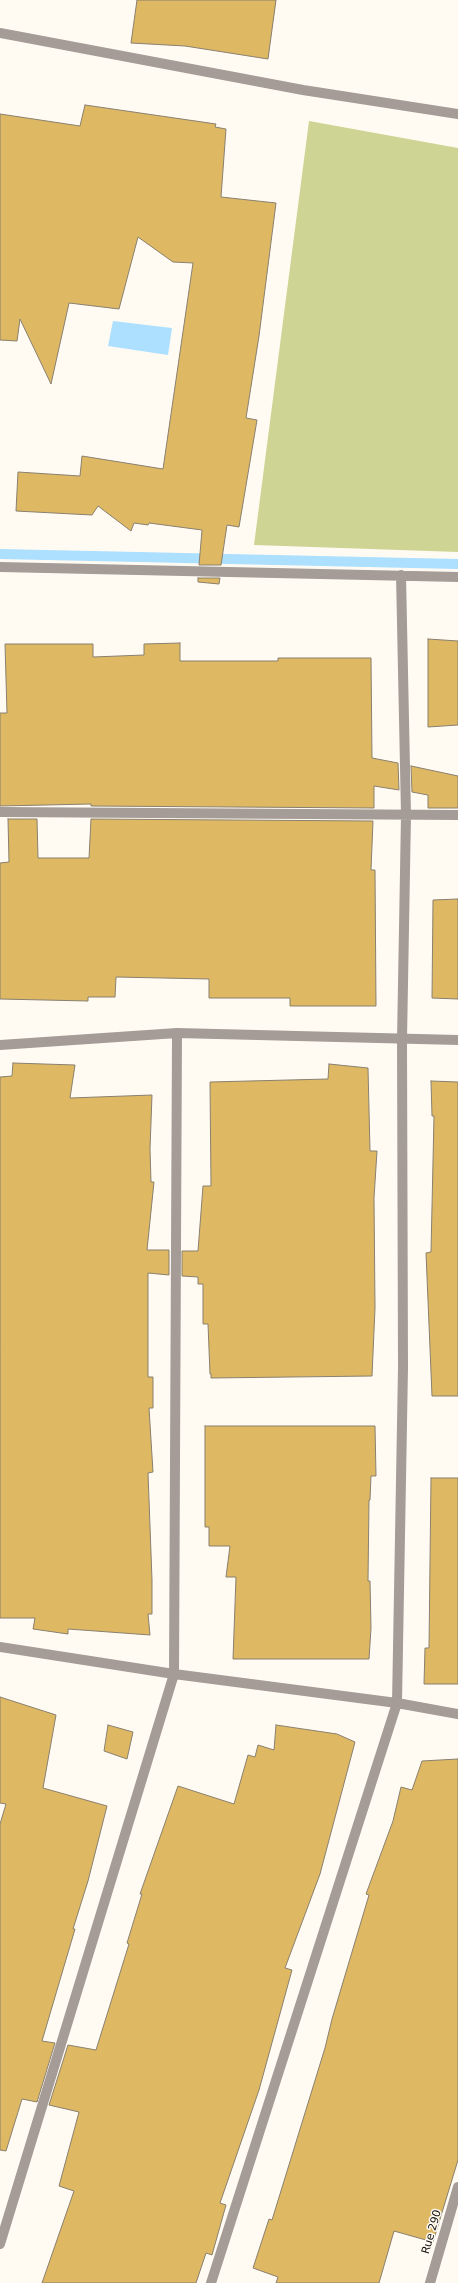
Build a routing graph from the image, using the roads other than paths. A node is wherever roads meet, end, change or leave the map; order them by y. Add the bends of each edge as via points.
1 (0, 33) edge
2 (458, 114) edge
3 (0, 567) edge
4 (401, 576) junction
5 (458, 577) edge
6 (0, 812) edge
7 (406, 815) junction
8 (458, 815) edge
9 (177, 1033) junction
10 (402, 1040) junction
11 (458, 1040) edge
12 (0, 1045) edge
13 (0, 1647) edge
14 (174, 1674) junction
15 (397, 1703) junction
16 (458, 1714) edge
17 (458, 2187) edge
18 (0, 2244) edge
19 (211, 2283) edge
20 (430, 2283) edge

1 - 2 street via 304,90
3 - 4 street
4 - 5 street
4 - 7 street
6 - 7 street
7 - 8 street
7 - 10 street
9 - 10 street
9 - 12 street
9 - 14 street
10 - 11 street
10 - 15 street via 404,1368
13 - 14 street
14 - 15 street
14 - 18 street
15 - 16 street
15 - 19 street
17 - 20 street, Rue 290

